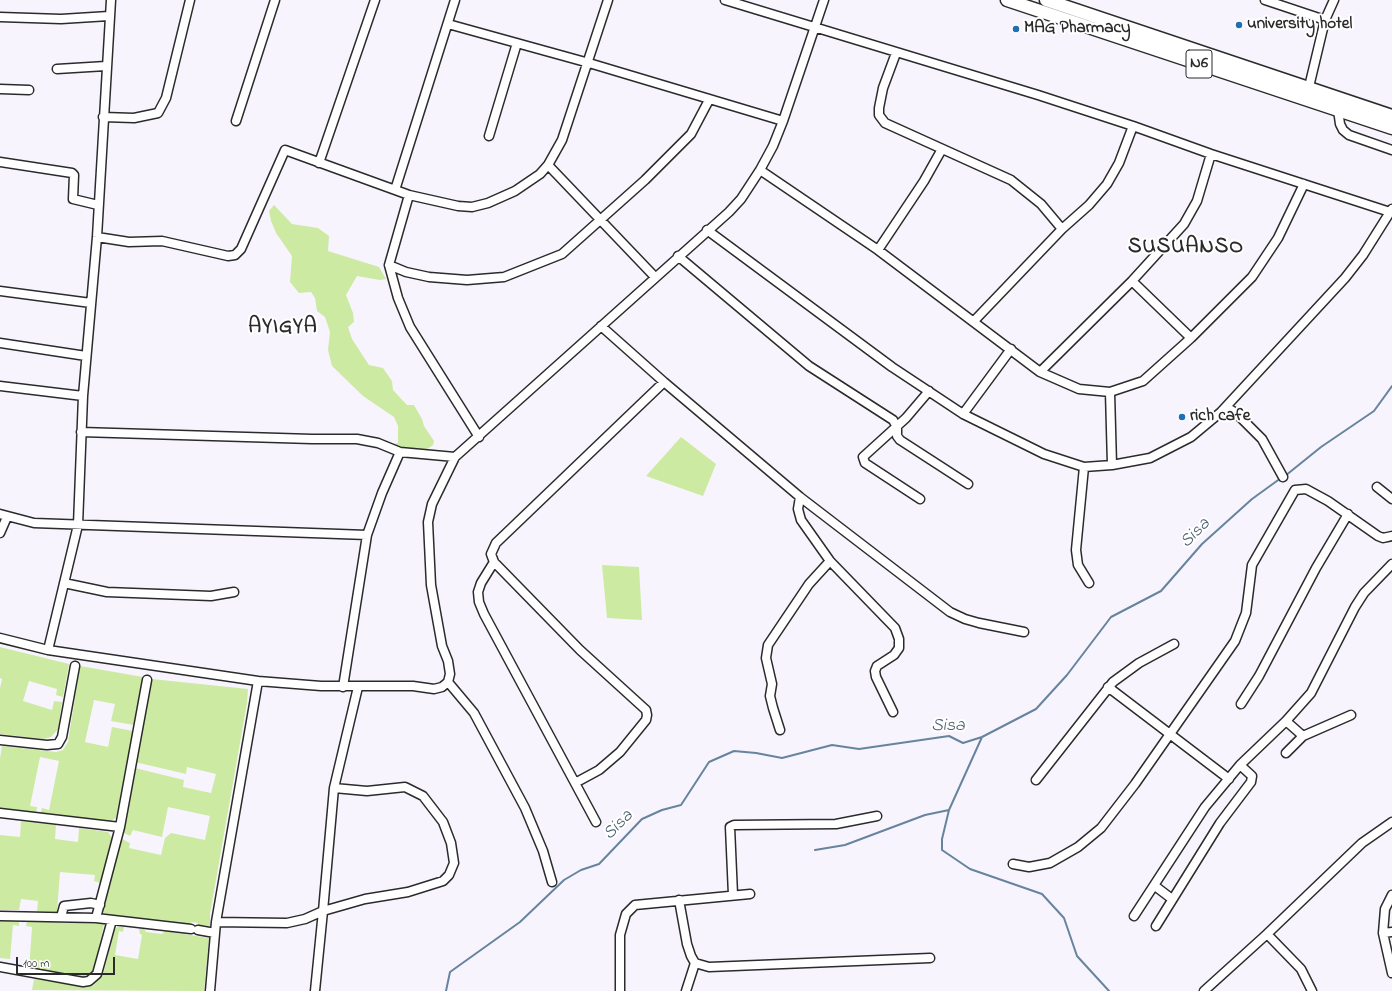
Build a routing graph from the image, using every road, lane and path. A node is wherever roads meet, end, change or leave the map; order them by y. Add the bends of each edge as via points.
1 (111, 0) edge
2 (190, 0) edge
3 (275, 0) edge
4 (376, 0) edge
5 (455, 0) edge
6 (608, 0) edge
7 (725, 0) edge
8 (824, 0) edge
9 (1006, 0) edge
10 (1046, 0) edge
11 (1265, 0) edge
12 (1334, 0) edge
13 (109, 16) junction
14 (0, 17) edge
15 (1325, 20) junction
16 (448, 24) junction
17 (815, 27) junction
18 (517, 43) junction
19 (896, 53) junction
20 (589, 63) junction
21 (106, 66) junction
22 (57, 69) dead end
23 (1309, 87) junction
24 (0, 89) edge
25 (29, 90) dead end
26 (1305, 99) junction
27 (709, 100) junction
28 (1338, 110) junction
29 (1392, 116) edge
30 (103, 117) junction
31 (236, 121) dead end
32 (783, 121) junction
33 (1133, 126) junction
34 (1392, 128) edge
35 (489, 136) dead end
36 (942, 149) junction
37 (1392, 150) edge
38 (1211, 154) junction
39 (0, 162) edge
40 (319, 163) junction
41 (548, 165) junction
42 (760, 170) junction
43 (1304, 184) junction
44 (395, 190) junction
45 (409, 195) junction
46 (98, 204) junction
47 (1391, 210) edge
48 (601, 220) junction
49 (1062, 229) junction
50 (707, 230) junction
51 (97, 237) junction
52 (878, 250) junction
53 (678, 256) junction
54 (389, 265) junction
55 (655, 277) junction
56 (1132, 281) junction
57 (0, 291) edge
58 (91, 303) junction
59 (974, 321) junction
60 (601, 326) junction
61 (1191, 338) junction
62 (0, 343) edge
63 (1011, 349) junction
64 (86, 356) junction
65 (1040, 372) junction
66 (664, 382) junction
67 (0, 386) edge
68 (929, 391) junction
69 (1110, 392) junction
70 (83, 396) junction
71 (1226, 407) junction
72 (962, 414) junction
73 (897, 427) junction
74 (81, 432) junction
75 (479, 437) junction
76 (400, 452) junction
77 (455, 457) junction
78 (1112, 465) junction
79 (1084, 467) junction
80 (1283, 477) dead end
81 (968, 484) dead end
82 (1377, 487) dead end
83 (800, 497) junction
84 (920, 499) dead end
85 (1392, 500) edge
86 (1348, 514) junction
87 (4, 516) edge
88 (78, 525) junction
89 (0, 533) edge
90 (367, 535) junction
91 (1392, 536) edge
92 (830, 561) junction
93 (494, 562) junction
94 (1392, 564) edge
95 (1088, 582) dead end
96 (64, 583) junction
97 (234, 592) dead end
98 (1024, 632) dead end
99 (0, 638) edge
100 (1174, 644) dead end
101 (48, 650) junction
102 (75, 666) dead end
103 (147, 680) dead end
104 (258, 681) junction
105 (448, 682) junction
106 (343, 687) junction
107 (358, 687) junction
108 (1108, 687) junction
109 (1241, 704) dead end
110 (893, 712) dead end
111 (1351, 715) dead end
112 (1286, 721) junction
113 (780, 730) dead end
114 (1171, 733) junction
115 (1303, 736) junction
116 (0, 740) edge
117 (1286, 753) dead end
118 (1240, 765) junction
119 (1229, 778) junction
120 (1036, 780) dead end
121 (575, 783) junction
122 (334, 788) junction
123 (0, 813) edge
124 (876, 816) dead end
125 (596, 822) dead end
126 (1392, 822) edge
127 (120, 828) junction
128 (1013, 864) dead end
129 (552, 882) dead end
130 (1155, 886) junction
131 (750, 894) dead end
132 (733, 895) junction
133 (1392, 895) edge
134 (1172, 899) junction
135 (679, 900) junction
136 (100, 905) junction
137 (323, 911) junction
138 (0, 916) edge
139 (1134, 916) dead end
140 (61, 918) junction
141 (96, 918) junction
142 (112, 920) junction
143 (216, 922) junction
144 (1156, 926) dead end
145 (1392, 932) edge
146 (215, 933) junction
147 (1383, 933) junction
148 (1268, 934) junction
149 (930, 958) dead end
150 (695, 963) junction
151 (0, 966) edge
152 (1392, 973) edge
153 (210, 991) edge
154 (315, 991) edge
155 (620, 991) edge
156 (686, 991) edge
157 (1204, 991) edge
158 (1312, 991) edge

1 - 13 street
2 - 30 street via 166,98 158,113 134,118
3 - 31 street
4 - 40 street
5 - 16 street
6 - 20 street
7 - 17 street
8 - 17 street
9 - 26 highway, N6
10 - 23 highway, N6
11 - 15 street
12 - 15 street
13 - 14 street via 61,20
13 - 21 street
15 - 23 street
16 - 18 street
16 - 44 street
17 - 19 street
17 - 32 street
18 - 20 street
18 - 35 street
19 - 33 street
19 - 36 street via 883,88 879,116 885,122
20 - 27 street
20 - 41 street via 562,140
21 - 22 street
21 - 30 street
23 - 26 street
23 - 29 highway, N6
24 - 25 street
26 - 28 highway, N6
27 - 32 street
27 - 48 street via 691,134
28 - 34 highway, N6
28 - 37 street via 1340,124 1349,135
30 - 46 street
32 - 42 street
33 - 38 street
33 - 49 street via 1107,184 1089,205
36 - 49 street via 1011,180 1041,204
36 - 52 street
38 - 43 street
38 - 56 street via 1197,201 1184,224
39 - 46 street via 72,173 73,199
40 - 44 street
40 - 51 street via 286,150 236,255 228,256 162,241 129,242
41 - 45 street via 515,192 472,207
41 - 48 street
42 - 50 street via 733,208
42 - 52 street
43 - 47 street
43 - 61 street via 1268,256 1252,277
44 - 45 street
45 - 54 street
46 - 51 street
47 - 71 street via 1363,255 1345,278
48 - 54 street via 562,254 504,277 467,280 429,277
48 - 55 street
49 - 59 street
50 - 53 street
50 - 68 street via 892,367
51 - 58 street
52 - 59 street
53 - 55 street
53 - 73 street via 810,366 893,420
54 - 75 street via 398,298 410,327
55 - 60 street
56 - 61 street
56 - 65 street
57 - 58 street
58 - 64 street
59 - 63 street
60 - 66 street
60 - 75 street
61 - 69 street via 1144,381
62 - 64 street
63 - 65 street
63 - 72 street
64 - 70 street
65 - 69 street via 1079,388
66 - 83 street
66 - 93 street via 496,543 491,554
67 - 70 street
68 - 72 street
68 - 73 street
69 - 78 street
70 - 74 street
71 - 78 street via 1191,437 1150,458
71 - 80 street via 1236,413 1262,439
72 - 79 street via 1044,454
73 - 81 street via 896,436 900,440
73 - 84 street via 865,454 863,460
74 - 76 street via 357,439 378,443
74 - 88 street
75 - 77 street
76 - 77 street
76 - 90 street
77 - 105 street via 432,504 428,522 431,585 442,646 448,661
78 - 79 street
79 - 95 street via 1076,550 1078,565
82 - 85 street
83 - 92 street via 798,509 801,520
83 - 98 street via 950,612 979,624
86 - 91 street via 1378,536
86 - 109 street
86 - 114 street via 1306,489 1294,490 1252,565 1246,613 1235,641
87 - 88 street via 34,523
87 - 89 street
88 - 90 street
88 - 96 street
90 - 106 street
92 - 110 street via 894,628 899,639 899,648 894,655 877,666 875,671
92 - 113 street via 809,584 768,645 766,658 772,684 770,696
93 - 121 street via 478,592 481,608
93 - 121 street via 580,650 646,710 646,720 620,752 599,770
94 - 112 street via 1355,607 1311,693
96 - 97 street via 108,592 211,596
96 - 101 street
99 - 101 street
100 - 108 street via 1125,671
101 - 104 street
102 - 116 street via 62,737 58,744
103 - 127 street
104 - 106 street
104 - 143 street
105 - 107 street via 434,689 413,686
105 - 129 street via 474,713 525,808 543,851
106 - 107 street
107 - 122 street
108 - 114 street
108 - 120 street
111 - 115 street
112 - 115 street
112 - 118 street
114 - 119 street
114 - 128 street via 1102,828 1078,847 1050,863 1029,867
115 - 117 street
118 - 119 street
118 - 134 street via 1252,776 1251,782 1220,823
119 - 130 street via 1206,807
121 - 125 street
122 - 137 street
122 - 137 street via 367,791 405,787 423,796 443,822 451,843 454,863 443,881 408,892 365,899
123 - 127 street
124 - 132 street via 836,824 730,827
126 - 148 street via 1362,843
127 - 136 street
130 - 134 street
130 - 139 street
131 - 132 street
132 - 135 street
133 - 147 street via 1385,909
134 - 144 street
135 - 150 street via 687,944
135 - 155 street via 635,905 626,914 620,935
136 - 140 street via 91,903 64,906
136 - 141 street
137 - 143 street via 287,923
137 - 154 street
138 - 140 street
140 - 141 street
141 - 142 street
142 - 146 street
142 - 151 street via 98,974 89,981
143 - 146 street
145 - 147 street
146 - 153 street
147 - 152 street
148 - 157 street
148 - 158 street via 1301,969
149 - 150 street via 710,967
150 - 156 street

